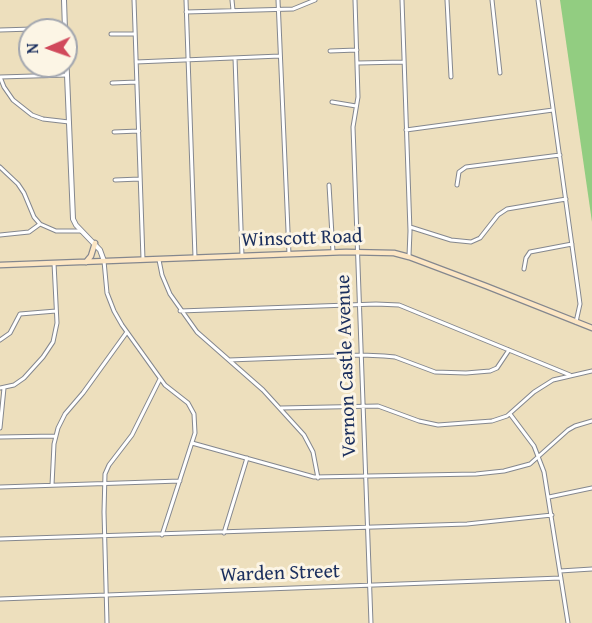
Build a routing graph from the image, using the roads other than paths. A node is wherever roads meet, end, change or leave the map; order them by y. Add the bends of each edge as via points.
1 (64, 0) edge
2 (134, 0) edge
3 (186, 0) edge
4 (232, 0) edge
5 (278, 0) edge
6 (315, 0) edge
7 (355, 0) edge
8 (402, 0) edge
9 (447, 0) edge
10 (492, 0) edge
11 (538, 0) edge
12 (279, 10) junction
13 (232, 11) junction
14 (186, 12) junction
15 (65, 18) edge
16 (0, 30) edge
17 (18, 30) edge
18 (111, 34) dead end
19 (135, 34) junction
20 (357, 50) junction
21 (330, 51) dead end
22 (280, 56) junction
23 (235, 58) junction
24 (188, 60) junction
25 (136, 62) junction
26 (404, 62) junction
27 (357, 63) junction
28 (500, 73) dead end
29 (18, 76) edge
30 (0, 77) edge
31 (451, 77) dead end
32 (67, 78) edge
33 (137, 82) junction
34 (112, 83) dead end
35 (332, 102) dead end
36 (356, 106) junction
37 (553, 110) junction
38 (69, 122) junction
39 (406, 130) junction
40 (139, 131) junction
41 (114, 132) dead end
42 (560, 154) junction
43 (0, 167) edge
44 (140, 179) junction
45 (115, 180) dead end
46 (329, 185) dead end
47 (457, 185) dead end
48 (566, 199) junction
49 (40, 224) junction
50 (410, 227) junction
51 (81, 231) junction
52 (0, 235) edge
53 (95, 243) junction
54 (572, 244) junction
55 (333, 252) junction
56 (358, 252) junction
57 (289, 254) junction
58 (242, 256) junction
59 (195, 257) junction
60 (409, 257) junction
61 (159, 258) junction
62 (142, 259) junction
63 (104, 261) junction
64 (86, 262) junction
65 (54, 263) junction
66 (0, 265) edge
67 (524, 269) dead end
68 (360, 305) junction
69 (57, 311) junction
70 (180, 311) junction
71 (576, 322) junction
72 (592, 328) edge
73 (127, 332) junction
74 (0, 340) edge
75 (508, 350) junction
76 (362, 355) junction
77 (229, 360) junction
78 (592, 371) edge
79 (570, 375) junction
80 (160, 379) junction
81 (2, 388) edge
82 (364, 405) junction
83 (280, 408) junction
84 (510, 414) junction
85 (592, 421) edge
86 (0, 428) edge
87 (56, 436) junction
88 (0, 437) edge
89 (192, 443) junction
90 (539, 457) junction
91 (247, 458) junction
92 (318, 478) junction
93 (366, 478) junction
94 (180, 481) junction
95 (104, 484) junction
96 (52, 485) junction
97 (0, 487) edge
98 (592, 488) edge
99 (549, 497) junction
100 (552, 515) junction
101 (368, 528) junction
102 (224, 533) junction
103 (162, 535) junction
104 (105, 537) junction
105 (0, 539) edge
106 (592, 569) edge
107 (560, 571) junction
108 (561, 578) junction
109 (370, 585) junction
110 (106, 596) junction
111 (0, 599) edge
112 (107, 623) edge
113 (371, 623) edge
114 (568, 623) edge

1 - 15 street
2 - 19 street
3 - 14 street
4 - 13 street
5 - 12 street
6 - 12 street
7 - 20 street, Vernon Castle Avenue
8 - 26 street
9 - 31 street
10 - 28 street
11 - 37 street
12 - 13 street
12 - 22 street
13 - 14 street
14 - 24 street
16 - 17 street
18 - 19 street
19 - 25 street
20 - 21 street
20 - 27 street, Vernon Castle Avenue
22 - 23 street
22 - 57 street
23 - 24 street
23 - 58 street
24 - 25 street
24 - 59 street
25 - 33 street
26 - 27 street
26 - 39 street
27 - 36 street, Vernon Castle Avenue
29 - 30 street
30 - 38 street via 13,100 32,115
32 - 38 street
33 - 34 street
33 - 40 street
35 - 36 street
36 - 56 street, Vernon Castle Avenue via 353,127
37 - 39 street
37 - 42 street
38 - 51 street via 72,212
39 - 50 street
40 - 41 street
40 - 44 street
42 - 47 street via 466,167 459,172
42 - 48 street
43 - 49 street via 18,184
44 - 45 street
44 - 62 street
46 - 55 street
48 - 50 street via 507,209 480,238 471,242
48 - 54 street
49 - 51 street via 56,231
49 - 52 street via 29,232
50 - 60 street
51 - 53 street
53 - 63 street
53 - 64 main road
54 - 67 street via 532,251
54 - 71 street via 580,304
55 - 56 main road, Winscott Road
55 - 57 main road, Winscott Road
56 - 60 main road, Winscott Road
56 - 68 street, Vernon Castle Avenue
57 - 58 main road, Winscott Road
58 - 59 main road, Winscott Road
59 - 61 main road, Winscott Road
60 - 71 main road, Winscott Road
61 - 62 main road, Winscott Road
61 - 70 street via 166,284
62 - 63 main road, Winscott Road
63 - 64 main road, Winscott Road
63 - 73 street via 110,302
64 - 65 main road, Winscott Road
65 - 66 main road, Winscott Road
65 - 69 street
68 - 70 street
68 - 75 street via 406,307
68 - 76 street, Vernon Castle Avenue
69 - 74 street via 20,314 10,333
69 - 81 street via 50,348 24,378
70 - 77 street
71 - 72 main road, Winscott Road
73 - 80 street
73 - 87 street via 65,414
75 - 76 street via 497,368 466,373 445,373 395,357
75 - 79 street
76 - 77 street
76 - 82 street, Vernon Castle Avenue
77 - 83 street
78 - 79 street
79 - 84 street via 544,385
80 - 89 street via 192,408 196,424
80 - 95 street via 132,435 109,465
81 - 86 street
82 - 83 street
82 - 84 street via 438,425 492,421
82 - 93 street, Vernon Castle Avenue
83 - 92 street via 308,440
84 - 90 street
85 - 90 street via 575,426
87 - 88 street
87 - 96 street
89 - 91 street
89 - 94 street
90 - 93 street via 523,467 495,472
90 - 99 street
91 - 92 street
91 - 102 street
92 - 93 street
93 - 101 street, Vernon Castle Avenue
94 - 95 street
94 - 103 street
95 - 96 street
95 - 104 street
96 - 97 street
98 - 99 street
99 - 100 street
100 - 101 street
100 - 107 street
101 - 102 street
101 - 109 street, Vernon Castle Avenue
102 - 103 street
103 - 104 street
104 - 105 street
104 - 110 street
106 - 107 street
107 - 108 street
108 - 109 street, Warden Street
108 - 114 street
109 - 110 street, Warden Street
109 - 113 street, Vernon Castle Avenue
110 - 111 street, Warden Street
110 - 112 street

